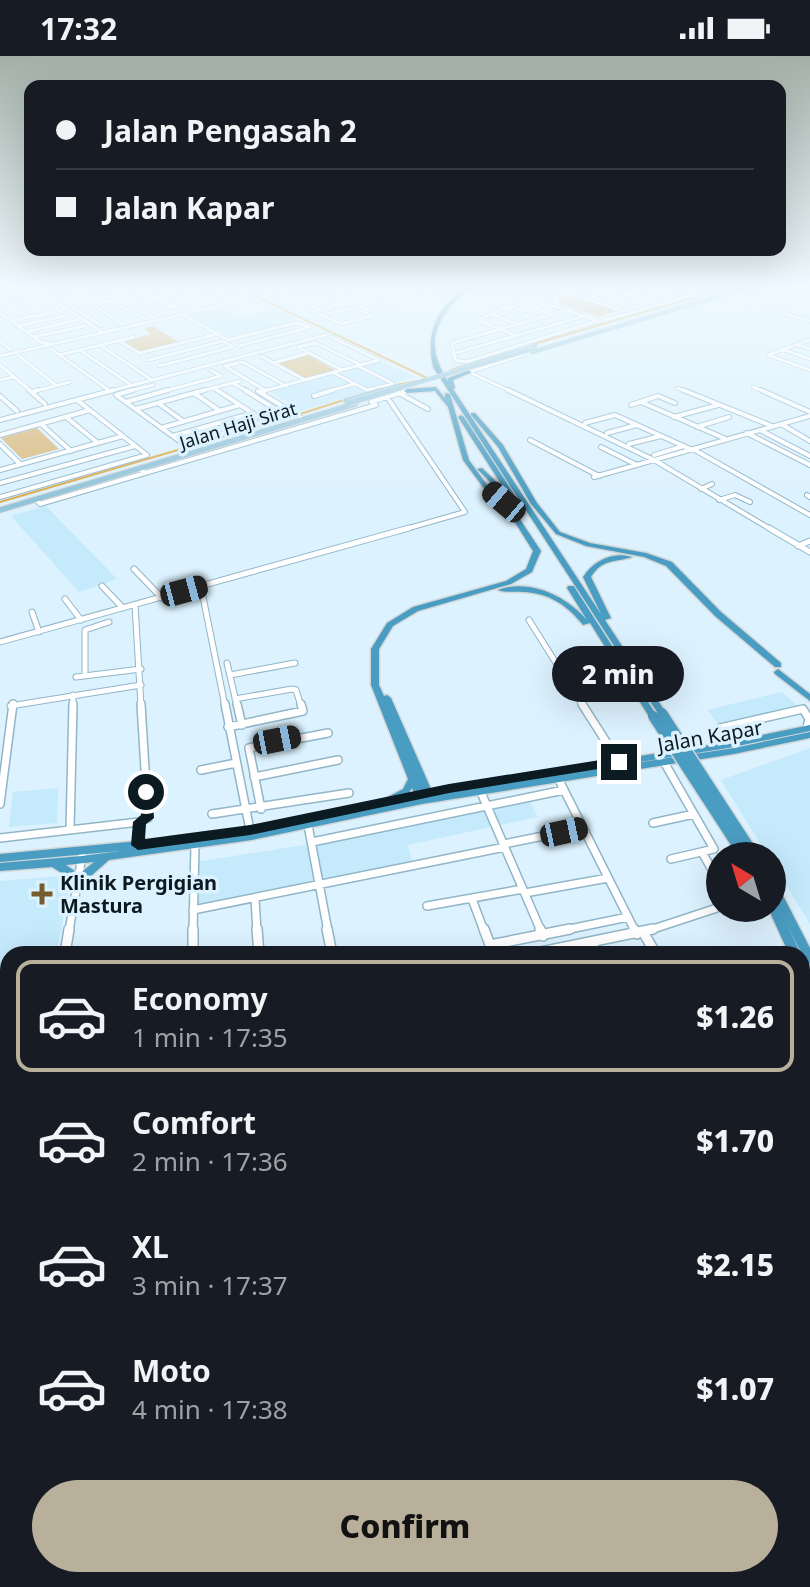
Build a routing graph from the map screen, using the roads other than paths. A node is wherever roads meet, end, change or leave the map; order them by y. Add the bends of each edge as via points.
1 (18, 355) edge
2 (21, 355) edge
3 (59, 355) edge
4 (88, 355) edge
5 (116, 355) edge
6 (143, 355) edge
7 (167, 355) edge
8 (200, 355) edge
9 (242, 355) edge
10 (244, 355) edge
11 (300, 355) edge
12 (314, 355) edge
13 (339, 355) edge
14 (369, 355) edge
15 (427, 355) edge
16 (453, 355) edge
17 (496, 355) edge
18 (506, 355) edge
19 (508, 355) edge
20 (520, 355) edge
21 (769, 355) edge
22 (261, 356) dead end
23 (149, 360) junction
24 (1, 362) edge
25 (273, 363) junction
26 (159, 366) junction
27 (360, 366) junction
28 (211, 367) junction
29 (343, 370) junction
30 (810, 370) edge
31 (469, 372) junction
32 (334, 373) junction
33 (171, 374) junction
34 (14, 377) junction
35 (0, 380) edge
36 (152, 380) junction
37 (240, 381) junction
38 (305, 381) junction
39 (70, 382) dead end
40 (233, 383) junction
41 (354, 384) junction
42 (131, 385) junction
43 (396, 385) junction
44 (57, 386) junction
45 (286, 386) junction
46 (753, 387) dead end
47 (213, 388) junction
48 (677, 388) dead end
49 (110, 391) junction
50 (266, 391) junction
51 (407, 391) junction
52 (32, 392) junction
53 (260, 392) junction
54 (194, 393) junction
55 (399, 393) junction
56 (452, 395) junction
57 (0, 396) edge
58 (314, 396) dead end
59 (387, 397) junction
60 (78, 401) junction
61 (126, 402) junction
62 (641, 402) junction
63 (3, 403) edge
64 (158, 403) junction
65 (675, 403) dead end
66 (240, 405) junction
67 (376, 405) dead end
68 (631, 405) dead end
69 (718, 405) junction
70 (136, 409) junction
71 (428, 409) dead end
72 (90, 410) junction
73 (17, 411) junction
74 (220, 411) junction
75 (323, 412) junction
76 (253, 413) junction
77 (453, 413) junction
78 (33, 415) junction
79 (286, 415) junction
80 (297, 415) junction
81 (66, 417) junction
82 (674, 417) junction
83 (729, 417) dead end
84 (808, 417) edge
85 (0, 420) edge
86 (183, 421) junction
87 (266, 422) junction
88 (585, 423) dead end
89 (42, 424) junction
90 (290, 424) junction
91 (773, 424) junction
92 (637, 425) junction
93 (697, 427) junction
94 (161, 428) junction
95 (297, 429) junction
96 (760, 430) junction
97 (270, 433) junction
98 (607, 433) dead end
99 (747, 433) junction
100 (0, 435) edge
101 (123, 436) junction
102 (173, 436) junction
103 (661, 436) junction
104 (723, 438) junction
105 (461, 440) junction
106 (530, 440) dead end
107 (810, 441) edge
108 (98, 443) junction
109 (0, 444) edge
110 (629, 444) dead end
111 (135, 446) junction
112 (684, 446) junction
113 (601, 447) dead end
114 (692, 449) junction
115 (71, 451) junction
116 (10, 454) junction
117 (810, 456) edge
118 (0, 457) edge
119 (654, 458) junction
120 (20, 464) junction
121 (637, 465) junction
122 (810, 465) edge
123 (0, 470) edge
124 (0, 484) edge
125 (712, 484) dead end
126 (86, 488) junction
127 (701, 489) junction
128 (43, 493) junction
129 (55, 494) junction
130 (9, 495) junction
131 (0, 497) edge
132 (36, 500) junction
133 (719, 500) junction
134 (750, 502) dead end
135 (0, 508) edge
136 (520, 508) junction
137 (810, 515) edge
138 (810, 541) edge
139 (798, 546) junction
140 (810, 552) edge
141 (134, 569) dead end
142 (102, 586) dead end
143 (201, 587) junction
144 (162, 598) junction
145 (65, 599) dead end
146 (135, 605) junction
147 (123, 608) junction
148 (32, 612) dead end
149 (81, 620) junction
150 (529, 620) dead end
151 (109, 622) dead end
152 (39, 632) junction
153 (0, 642) edge
154 (611, 651) junction
155 (227, 663) dead end
156 (295, 663) dead end
157 (778, 668) junction
158 (141, 669) junction
159 (85, 675) junction
160 (230, 675) junction
161 (76, 677) dead end
162 (641, 680) junction
163 (141, 685) junction
164 (810, 691) edge
165 (73, 695) junction
166 (810, 698) edge
167 (235, 699) junction
168 (658, 714) junction
169 (242, 725) junction
170 (228, 727) junction
171 (807, 729) edge
172 (328, 733) dead end
173 (736, 744) junction
174 (338, 760) dead end
175 (619, 762) junction
176 (664, 762) junction
177 (236, 763) junction
178 (201, 770) dead end
179 (254, 777) junction
180 (558, 778) junction
181 (417, 779) junction
182 (449, 788) junction
183 (480, 790) junction
184 (564, 790) junction
185 (349, 793) dead end
186 (425, 797) junction
187 (389, 801) junction
188 (0, 804) edge
189 (488, 807) junction
190 (261, 809) junction
191 (246, 810) junction
192 (212, 814) dead end
193 (694, 814) junction
194 (139, 822) junction
195 (653, 823) dead end
196 (308, 825) junction
197 (583, 828) junction
198 (70, 830) junction
199 (250, 830) junction
200 (0, 838) edge
201 (312, 842) junction
202 (736, 842) edge
203 (745, 842) edge
204 (138, 845) junction
205 (195, 845) junction
206 (504, 846) junction
207 (703, 854) junction
208 (83, 856) junction
209 (113, 856) junction
210 (0, 858) edge
211 (671, 859) dead end
212 (706, 859) edge
213 (53, 862) junction
214 (0, 867) edge
215 (608, 878) junction
216 (79, 880) junction
217 (320, 885) junction
218 (524, 891) junction
219 (255, 899) junction
220 (472, 899) junction
221 (427, 906) dead end
222 (193, 910) junction
223 (706, 912) edge
224 (628, 917) junction
225 (786, 921) edge
226 (784, 922) edge
227 (640, 933) junction
228 (543, 936) junction
229 (591, 942) junction
230 (67, 946) edge
231 (193, 946) edge
232 (258, 946) edge
233 (331, 946) edge
234 (571, 946) edge
235 (593, 946) edge
236 (650, 946) edge
237 (792, 946) edge
238 (802, 946) edge

1 - 44 street
2 - 24 street
3 - 49 street
4 - 42 street
5 - 36 street
6 - 23 street
7 - 23 street
8 - 26 street
9 - 33 street
10 - 28 street
11 - 25 street
12 - 29 street
13 - 27 street
14 - 27 street via 379,360
15 - 56 highway
16 - 17 street via 464,362
18 - 31 main road via 460,368
19 - 75 main road, Jalan Haji Sirat, bridge
20 - 31 street
21 - 30 street
22 - 25 street
23 - 26 street
24 - 34 street
25 - 38 street
26 - 33 street
27 - 29 street
27 - 43 street
28 - 33 street
28 - 37 street
28 - 61 street via 116,395
28 - 61 street via 221,376
29 - 32 street
31 - 56 highway via 450,379
31 - 119 street
32 - 38 street
32 - 41 street
33 - 36 street
34 - 35 street
34 - 52 street
36 - 42 street
37 - 40 street
37 - 53 street
38 - 45 street
39 - 44 street
40 - 47 street
40 - 79 street
41 - 43 street via 367,390
41 - 58 street
42 - 49 street
43 - 51 street
43 - 75 main road
44 - 52 street
45 - 50 street
45 - 50 street via 243,362 225,366
46 - 84 street
47 - 54 street
47 - 66 street
48 - 69 street
49 - 60 street
50 - 53 street
51 - 55 street
51 - 77 highway via 436,389
52 - 73 street via 45,404
53 - 80 street
54 - 64 street
54 - 74 street
55 - 59 street
55 - 71 street
56 - 77 highway
56 - 136 highway
56 - 157 highway via 501,446 540,513 558,533 669,564
56 - 162 highway
57 - 63 street
59 - 75 street
59 - 143 street via 465,512
60 - 72 street
60 - 78 street
60 - 85 street
61 - 70 street
62 - 65 street via 658,396
62 - 68 street
62 - 82 street
63 - 73 street
64 - 70 street
64 - 86 street
66 - 74 street
66 - 76 street
67 - 95 street
69 - 82 street
69 - 91 street
70 - 94 street
72 - 81 street
72 - 101 street
73 - 85 street
74 - 86 street
75 - 80 main road, Jalan Haji Sirat
75 - 90 main road, Jalan Haji Sirat
76 - 87 street
76 - 102 street
77 - 105 highway
78 - 85 street
78 - 89 street
79 - 80 street
79 - 87 street
80 - 128 main road, Jalan Haji Sirat
81 - 89 street
81 - 108 street
82 - 93 street
83 - 93 street
84 - 91 street
86 - 94 street
87 - 102 street via 185,445
88 - 92 street via 615,415
89 - 100 street
89 - 115 street
90 - 95 street
90 - 97 main road, Jalan Haji Sirat
91 - 96 street
91 - 104 street
91 - 107 street
92 - 98 street
92 - 103 street
93 - 104 street
94 - 102 street
95 - 97 street
96 - 99 street
96 - 117 street
97 - 126 main road, Jalan Haji Sirat
99 - 104 street
99 - 122 street
101 - 108 street
101 - 111 street
103 - 110 street
103 - 112 street
104 - 114 street
105 - 136 highway via 487,478
105 - 181 highway via 471,468 509,507 537,557 532,570 518,581 414,610 393,624 375,647 375,685
106 - 121 street via 597,476
108 - 115 street
109 - 116 street
111 - 124 street
111 - 130 street via 147,455
112 - 114 street
112 - 119 street
113 - 121 street
114 - 119 street
114 - 137 street
115 - 120 street
116 - 118 street
116 - 120 street
119 - 121 street
119 - 127 street
120 - 123 street
124 - 130 street
125 - 127 street
126 - 129 main road, Jalan Haji Sirat
126 - 132 street via 40,504
127 - 133 street
128 - 129 main road via 26,500
128 - 135 main road, Jalan Haji Sirat
129 - 132 main road, Jalan Haji Sirat
130 - 131 street
132 - 135 main road, Jalan Haji Sirat
133 - 134 street via 735,495
133 - 139 street
136 - 154 highway
138 - 139 street
139 - 140 street
141 - 144 street
142 - 147 street
143 - 144 street
143 - 170 street
144 - 146 street
145 - 149 street
146 - 147 street
146 - 158 street
147 - 149 street
148 - 152 street
149 - 152 street
150 - 175 street
151 - 159 street via 85,630
152 - 153 street
154 - 168 highway
154 - 181 highway via 570,604 541,590 453,598 406,619 381,648 378,671
155 - 160 street
156 - 160 street
157 - 162 highway via 667,566 638,557 603,560 591,568 588,586
157 - 164 highway
157 - 166 highway
158 - 159 street
158 - 163 street
159 - 161 street
160 - 167 street
162 - 168 highway
163 - 165 street
163 - 194 street via 148,818
165 - 188 street via 10,704
165 - 198 street
167 - 169 street
167 - 169 street via 292,689 303,711
168 - 202 highway, bridge
168 - 203 highway, bridge
169 - 170 street
170 - 177 street
171 - 173 highway, Jalan Kapar
171 - 173 street via 803,709 720,728
171 - 176 highway, Jalan Kapar
172 - 179 street via 249,748
173 - 175 highway, Jalan Kapar
174 - 179 street
175 - 182 highway, Jalan Kapar
176 - 180 highway, Jalan Kapar
176 - 193 street
177 - 178 street
177 - 191 street
179 - 190 street
180 - 183 highway, Jalan Kapar
180 - 184 street
181 - 182 highway
181 - 186 highway
181 - 187 highway
182 - 186 highway, Jalan Kapar
183 - 186 highway, Jalan Kapar
183 - 189 street
184 - 189 street
184 - 197 street
185 - 190 street
186 - 187 highway, Jalan Kapar
186 - 196 highway, Jalan Kapar
187 - 199 highway, Jalan Kapar
189 - 201 street
189 - 206 street
190 - 191 street
191 - 192 street
191 - 199 street
193 - 195 street
193 - 207 street via 713,846
194 - 198 street
194 - 204 street
196 - 201 street
196 - 205 highway, Jalan Kapar
197 - 206 street
197 - 215 street
198 - 200 street
199 - 204 highway, Jalan Kapar
201 - 217 street
204 - 208 highway, Jalan Kapar
205 - 209 highway, Jalan Kapar
205 - 222 street
206 - 217 street
206 - 218 street
207 - 211 street
207 - 212 street
208 - 209 highway, Jalan Kapar
208 - 210 highway, Jalan Kapar
208 - 213 highway, Jalan Kapar
208 - 216 street
209 - 216 highway
213 - 214 highway, Jalan Kapar
213 - 216 highway
215 - 218 street
215 - 224 street
216 - 230 street
217 - 219 street
217 - 233 street
218 - 220 street
218 - 228 street
219 - 222 street
219 - 232 street
220 - 221 street
220 - 228 street via 490,945
222 - 231 street
223 - 227 street
224 - 227 street
224 - 228 street
225 - 238 highway
226 - 237 highway
227 - 229 street
227 - 236 street
229 - 234 street
229 - 235 street

